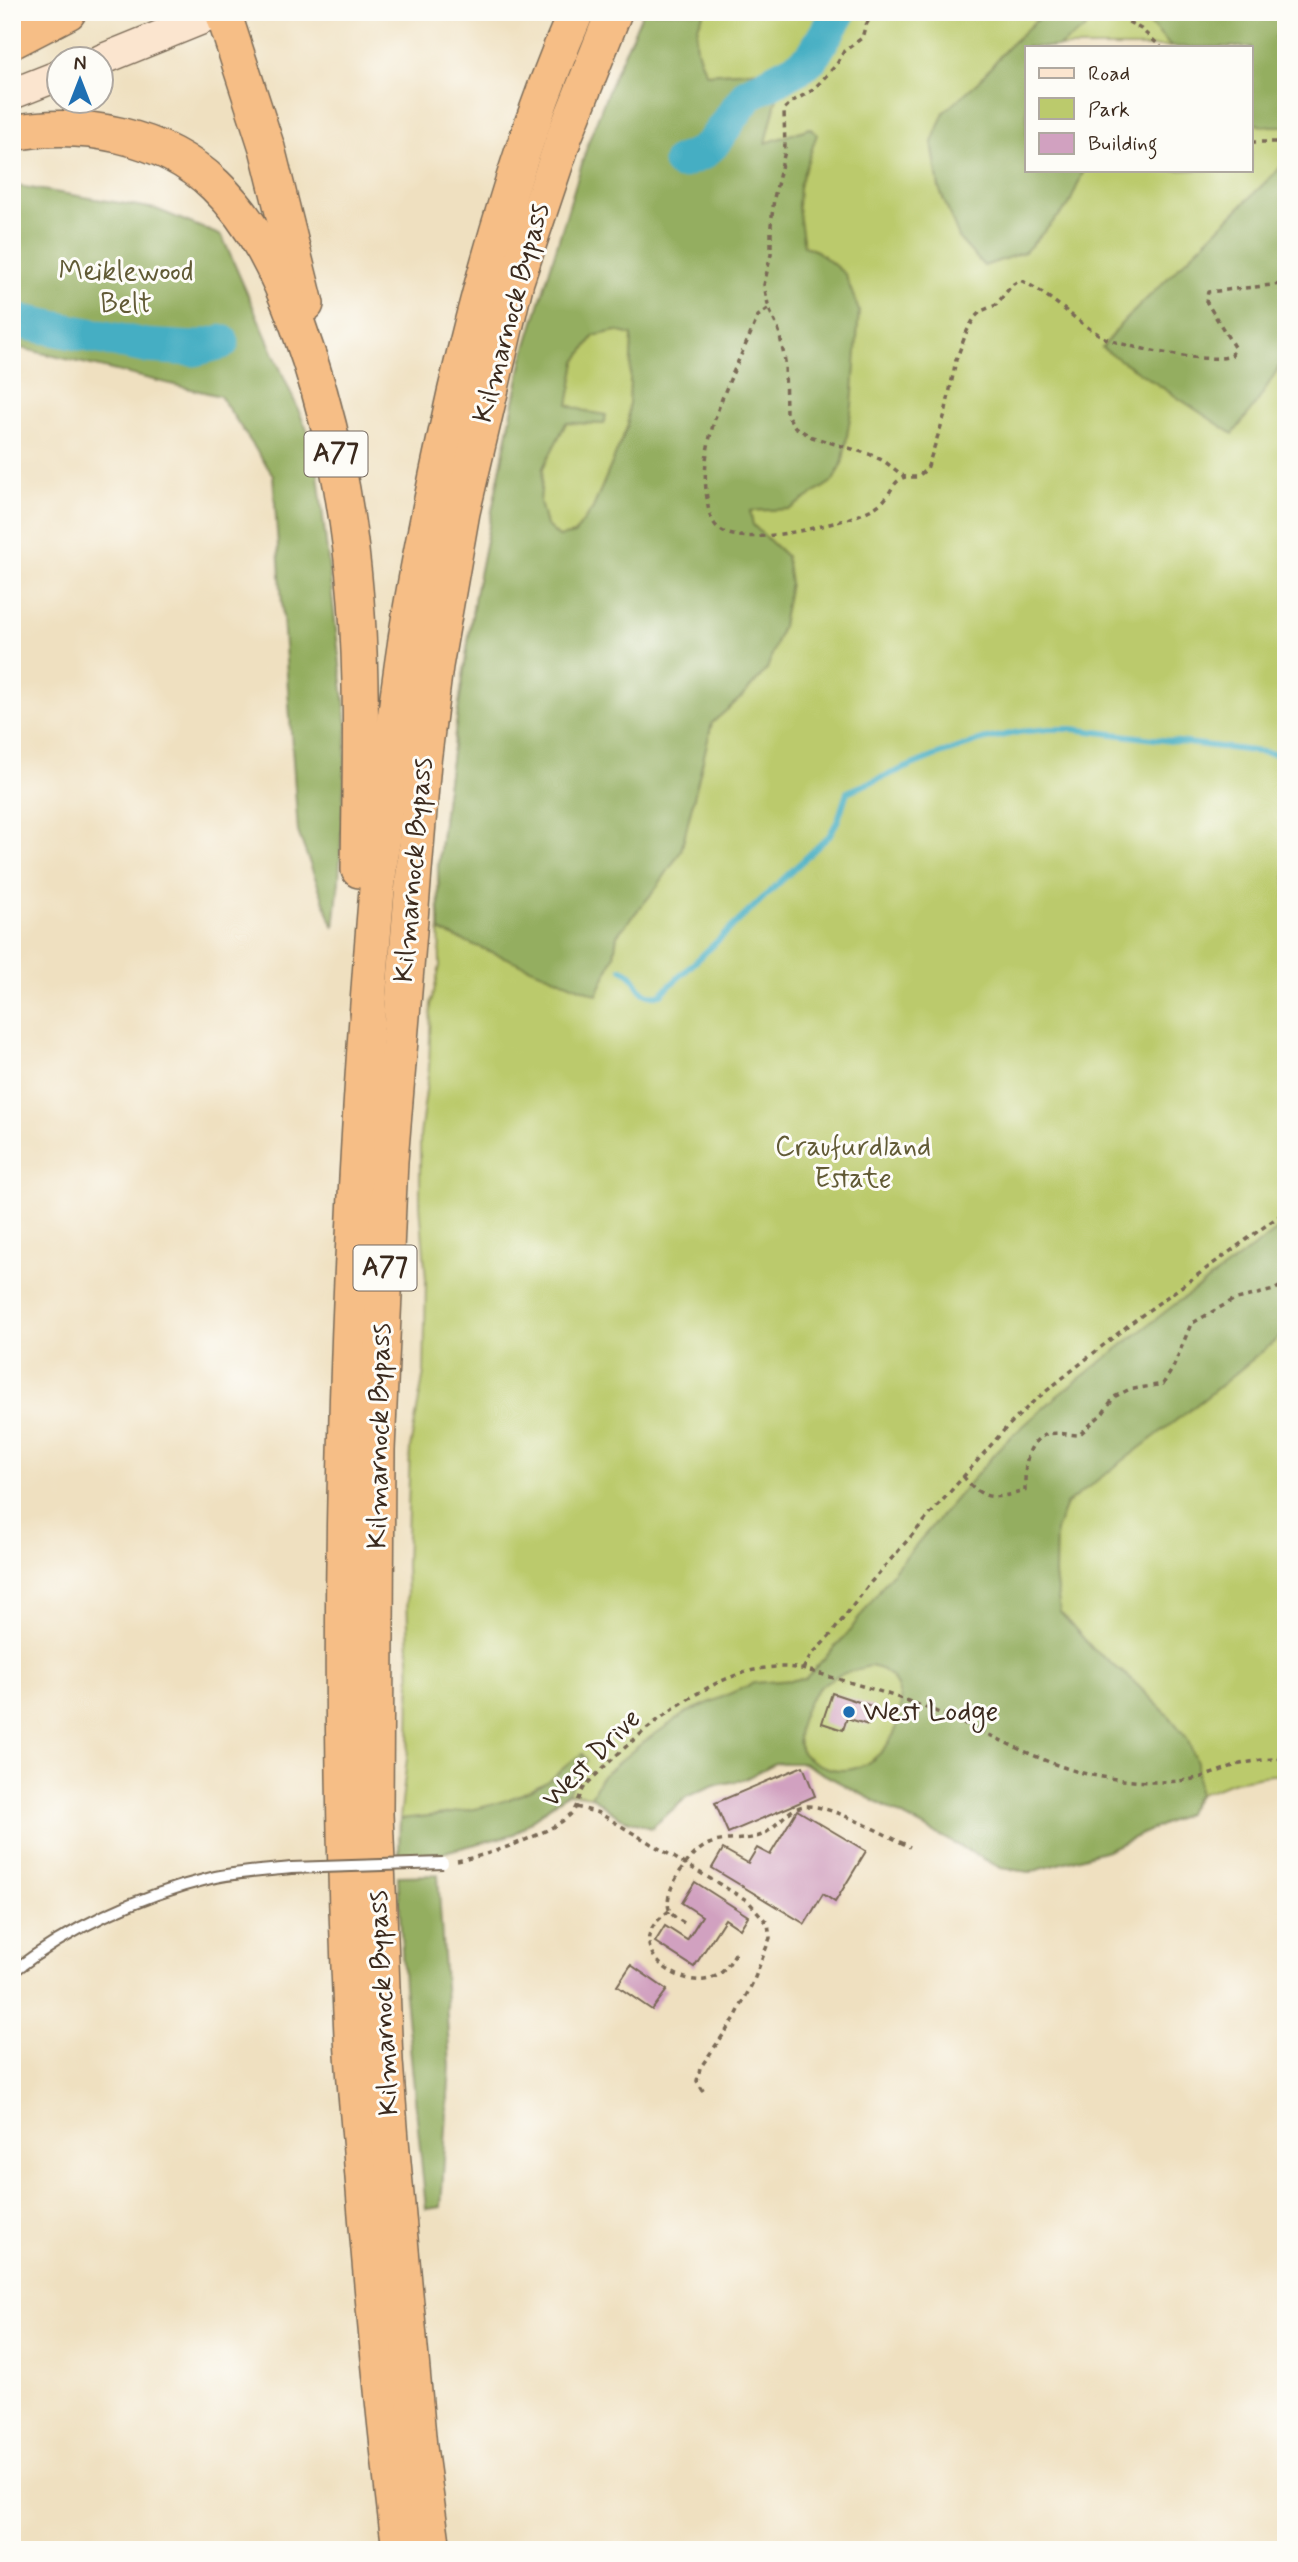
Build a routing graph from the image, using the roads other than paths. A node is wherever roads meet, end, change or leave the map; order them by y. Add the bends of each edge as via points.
1 (68, 12) edge
2 (221, 12) edge
3 (576, 12) edge
4 (614, 12) edge
5 (12, 41) edge
6 (116, 54) edge
7 (46, 81) edge
8 (12, 94) edge
9 (12, 133) edge
10 (327, 411) junction
11 (371, 967) junction
12 (443, 1863) road end
13 (12, 1972) edge
14 (400, 2550) edge
15 (433, 2550) edge

1 - 5 highway
2 - 6 main road
2 - 10 highway, A77 via 282,201
3 - 11 highway, Kilmarnock Bypass / A77 via 526,144 487,266 423,538 392,740
4 - 15 highway, Kilmarnock Bypass / A77 via 565,135 516,281 462,512 423,762 390,1161 379,1359 375,1814 391,2140
7 - 8 main road
9 - 10 highway, A77 via 55,128 127,137 170,152 214,184 240,212 286,293
10 - 11 highway, A77 via 339,465 356,601 360,670 358,906
11 - 14 highway, Kilmarnock Bypass / A77 via 347,1387 344,1800 353,2042 370,2279
12 - 13 lane, bridge via 291,1868 212,1878 108,1913

